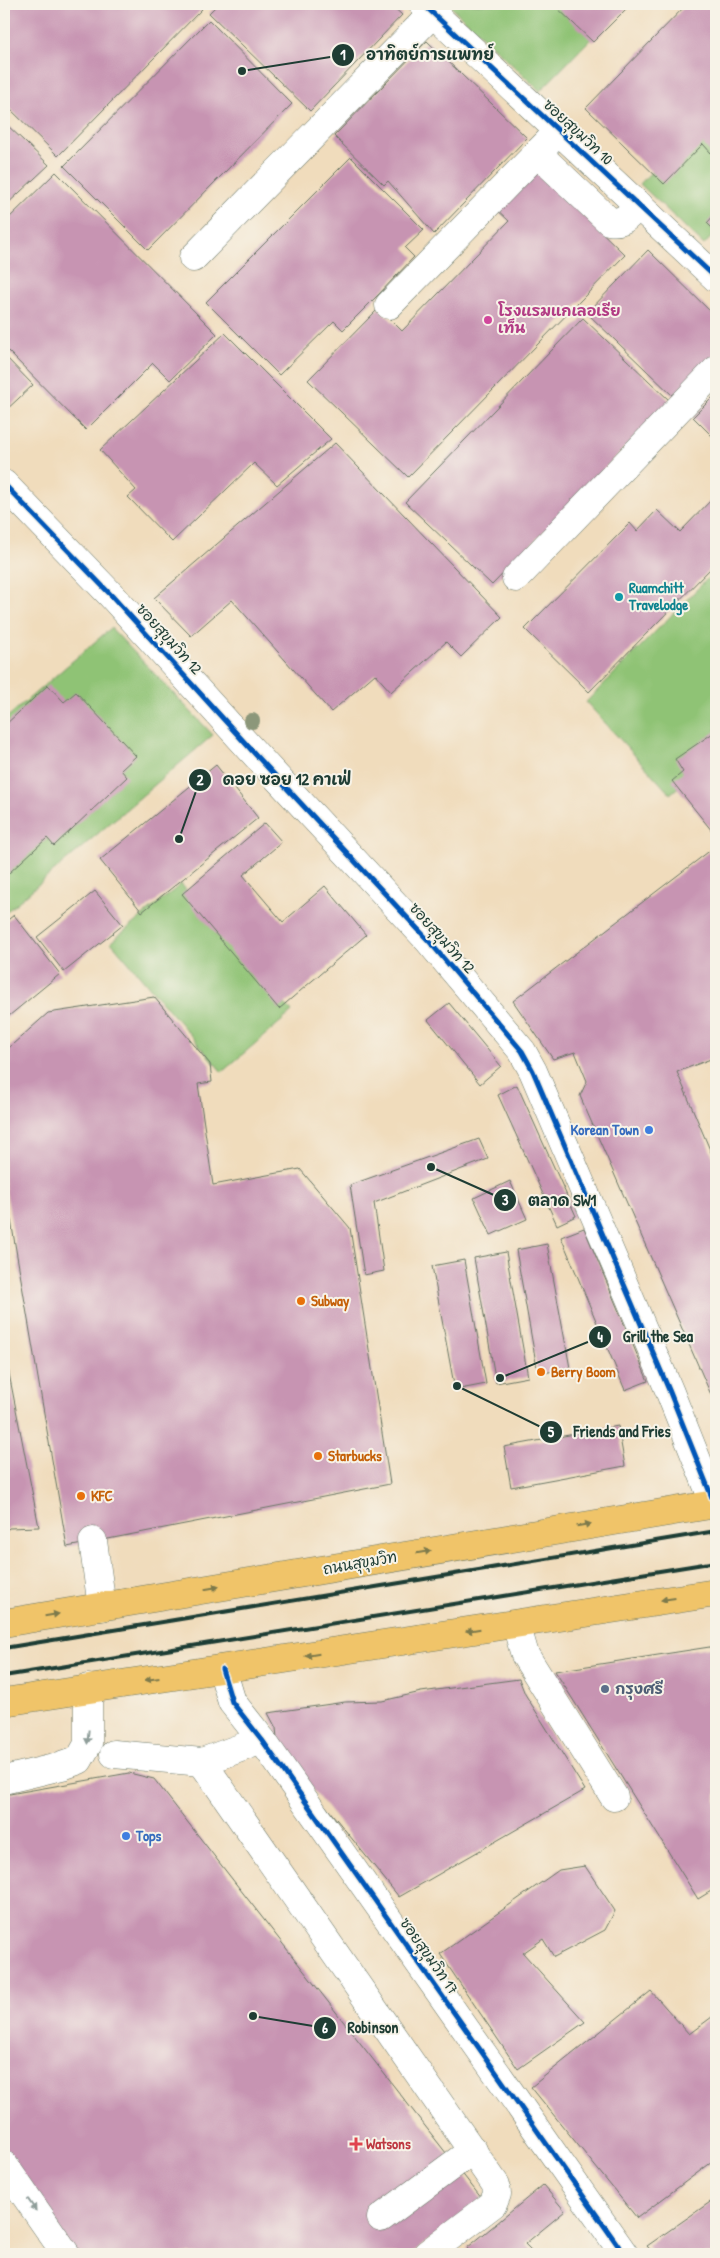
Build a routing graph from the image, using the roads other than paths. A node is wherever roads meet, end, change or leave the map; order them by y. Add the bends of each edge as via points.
1 (428, 8) edge
2 (559, 131) junction
3 (537, 153) junction
4 (639, 205) junction
5 (193, 258) dead end
6 (716, 278) edge
7 (389, 305) dead end
8 (716, 370) edge
9 (4, 484) edge
10 (516, 578) dead end
11 (716, 1505) edge
12 (93, 1541) dead end
13 (716, 1593) edge
14 (102, 1607) junction
15 (4, 1623) edge
16 (516, 1624) junction
17 (222, 1669) junction
18 (88, 1688) junction
19 (4, 1702) edge
20 (262, 1740) junction
21 (114, 1754) dead end
22 (202, 1762) junction
23 (4, 1780) edge
24 (614, 1797) dead end
25 (473, 2150) junction
26 (4, 2165) edge
27 (382, 2218) dead end
28 (66, 2254) edge
29 (427, 2254) edge
30 (624, 2254) edge

1 - 2 street, ซอยสุขุมวิท 10
1 - 5 street
2 - 3 street
2 - 4 street, ซอยสุขุมวิท 10
3 - 4 street via 609,222 625,220
3 - 7 street
4 - 6 street, ซอยสุขุมวิท 10
8 - 10 street
9 - 11 street, ซอยสุขุมวิท 12 via 112,596 381,889 522,1051 666,1381
14 -> 11 main road, ถนนสุขุมวิท
12 - 14 street
13 -> 16 main road
15 -> 14 main road, ถนนสุขุมวิท
16 -> 17 main road
16 - 24 street via 525,1656
17 -> 18 main road
17 - 20 street, ซอยสุขุมวิท 17 via 232,1702
18 - 19 main road
18 -> 23 street via 88,1744 79,1760
20 - 22 street
20 - 30 street, ซอยสุขุมวิท 17
21 - 22 street
22 - 25 street
25 - 27 street
25 - 29 street via 496,2185 493,2204
26 -> 28 street

